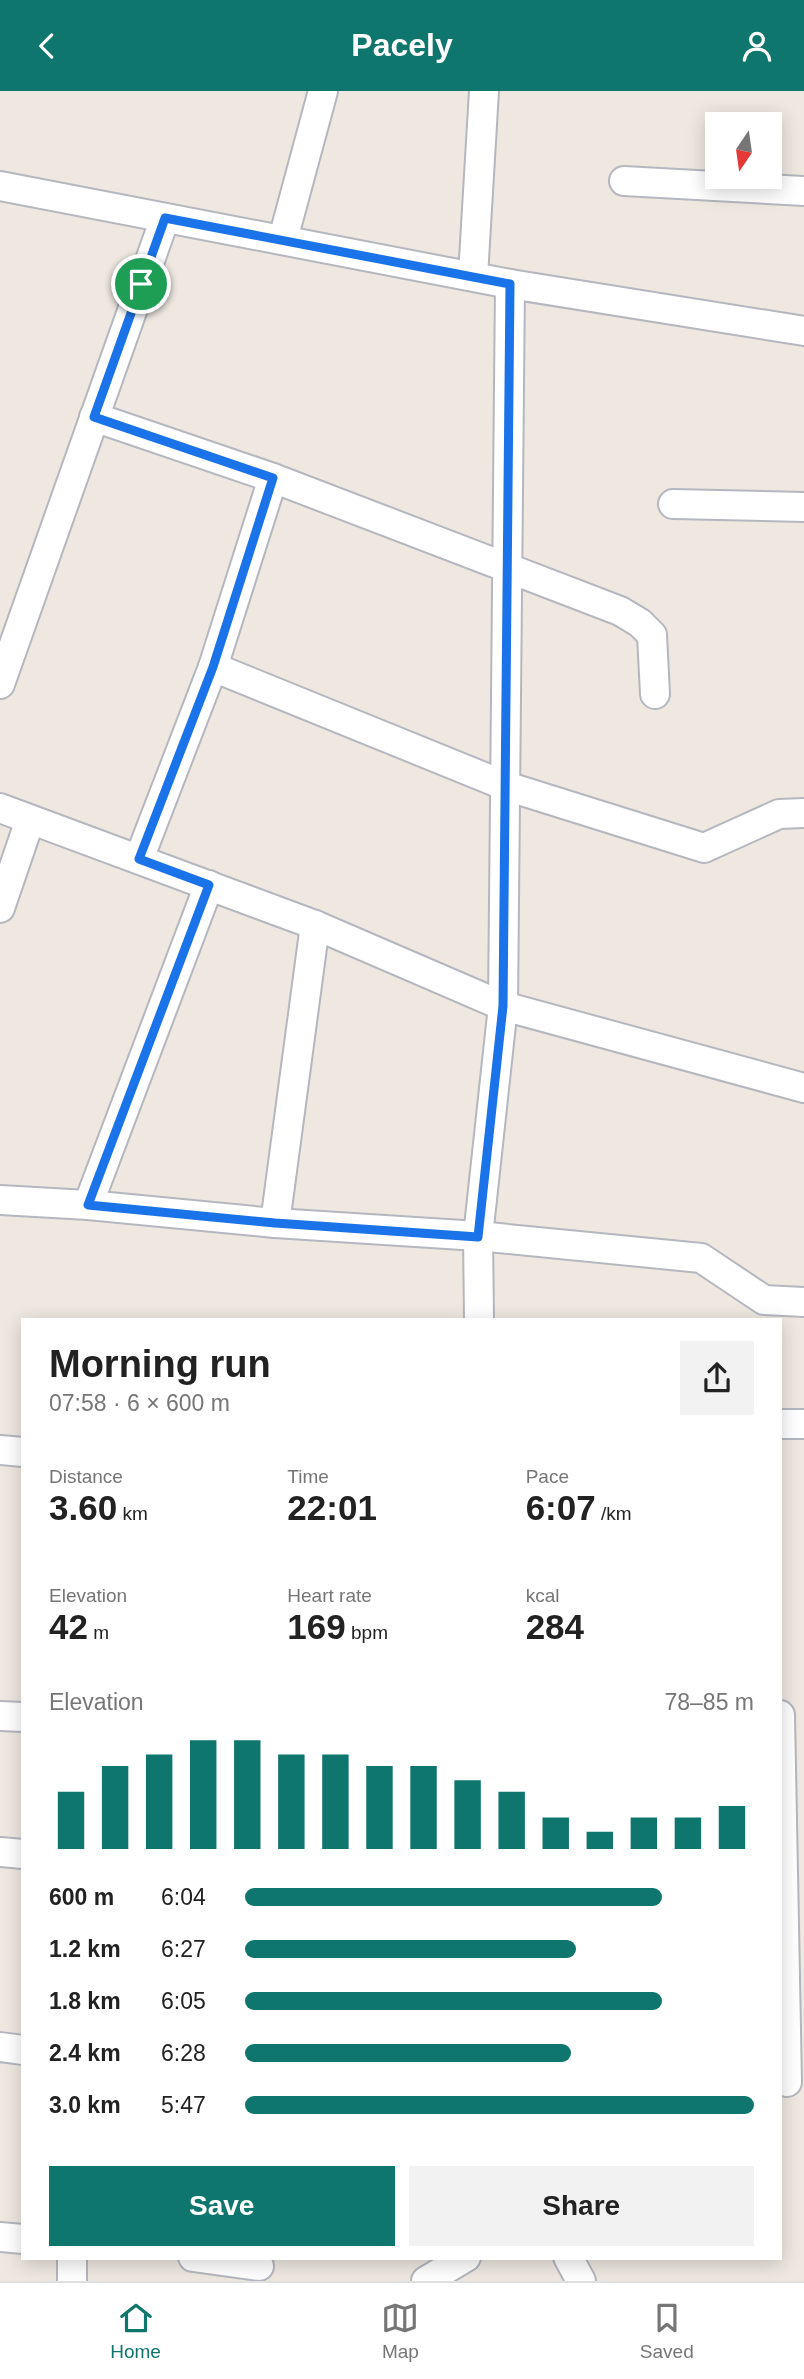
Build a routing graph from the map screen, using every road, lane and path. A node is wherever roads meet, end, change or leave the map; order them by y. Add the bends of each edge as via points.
1 (323, 91) edge
2 (484, 91) edge
3 (624, 181) dead end
4 (0, 185) edge
5 (804, 191) edge
6 (165, 218) junction
7 (282, 239) junction
8 (473, 276) junction
9 (510, 284) junction
10 (804, 331) edge
11 (94, 417) junction
12 (273, 478) junction
13 (673, 504) dead end
14 (804, 507) edge
15 (508, 566) junction
16 (213, 667) junction
17 (0, 684) edge
18 (655, 694) dead end
19 (506, 786) junction
20 (0, 808) edge
21 (804, 813) edge
22 (30, 820) junction
23 (139, 859) junction
24 (209, 885) junction
25 (0, 908) edge
26 (315, 925) junction
27 (503, 1006) junction
28 (804, 1089) edge
29 (0, 1200) edge
30 (88, 1205) junction
31 (275, 1223) junction
32 (478, 1237) junction
33 (804, 1302) edge
34 (479, 1318) edge
35 (782, 1424) edge
36 (804, 1425) edge
37 (0, 1450) edge
38 (21, 1452) edge
39 (0, 1716) edge
40 (21, 1717) edge
41 (782, 1782) edge
42 (0, 1852) edge
43 (21, 1854) edge
44 (0, 2047) edge
45 (21, 2050) edge
46 (791, 2081) edge
47 (0, 2237) edge
48 (21, 2239) edge
49 (72, 2260) edge
50 (211, 2260) edge
51 (461, 2260) edge
52 (570, 2260) edge
53 (260, 2268) edge
54 (72, 2281) edge
55 (426, 2281) edge
56 (581, 2281) edge

1 - 7 street
2 - 8 street
3 - 5 street
4 - 6 street
6 - 7 street
6 - 11 street
7 - 8 street
8 - 9 street
9 - 10 street
9 - 15 street
11 - 12 street
11 - 17 street
12 - 15 street
12 - 16 street
13 - 14 street
15 - 18 street via 640,623 652,635
15 - 19 street
16 - 19 street
16 - 23 street
19 - 21 street via 704,848 779,814
19 - 27 street
20 - 22 street
22 - 23 street
22 - 25 street
23 - 24 street
24 - 26 street
24 - 30 street
26 - 27 street
26 - 31 street
27 - 28 street
27 - 32 street
29 - 30 street
30 - 31 street
31 - 32 street
32 - 33 street via 701,1258 764,1300
32 - 34 street
35 - 36 street
37 - 38 street
39 - 40 street
41 - 46 street
42 - 43 street
44 - 45 street
47 - 48 street
49 - 54 street
50 - 53 street
51 - 55 street
52 - 56 street

